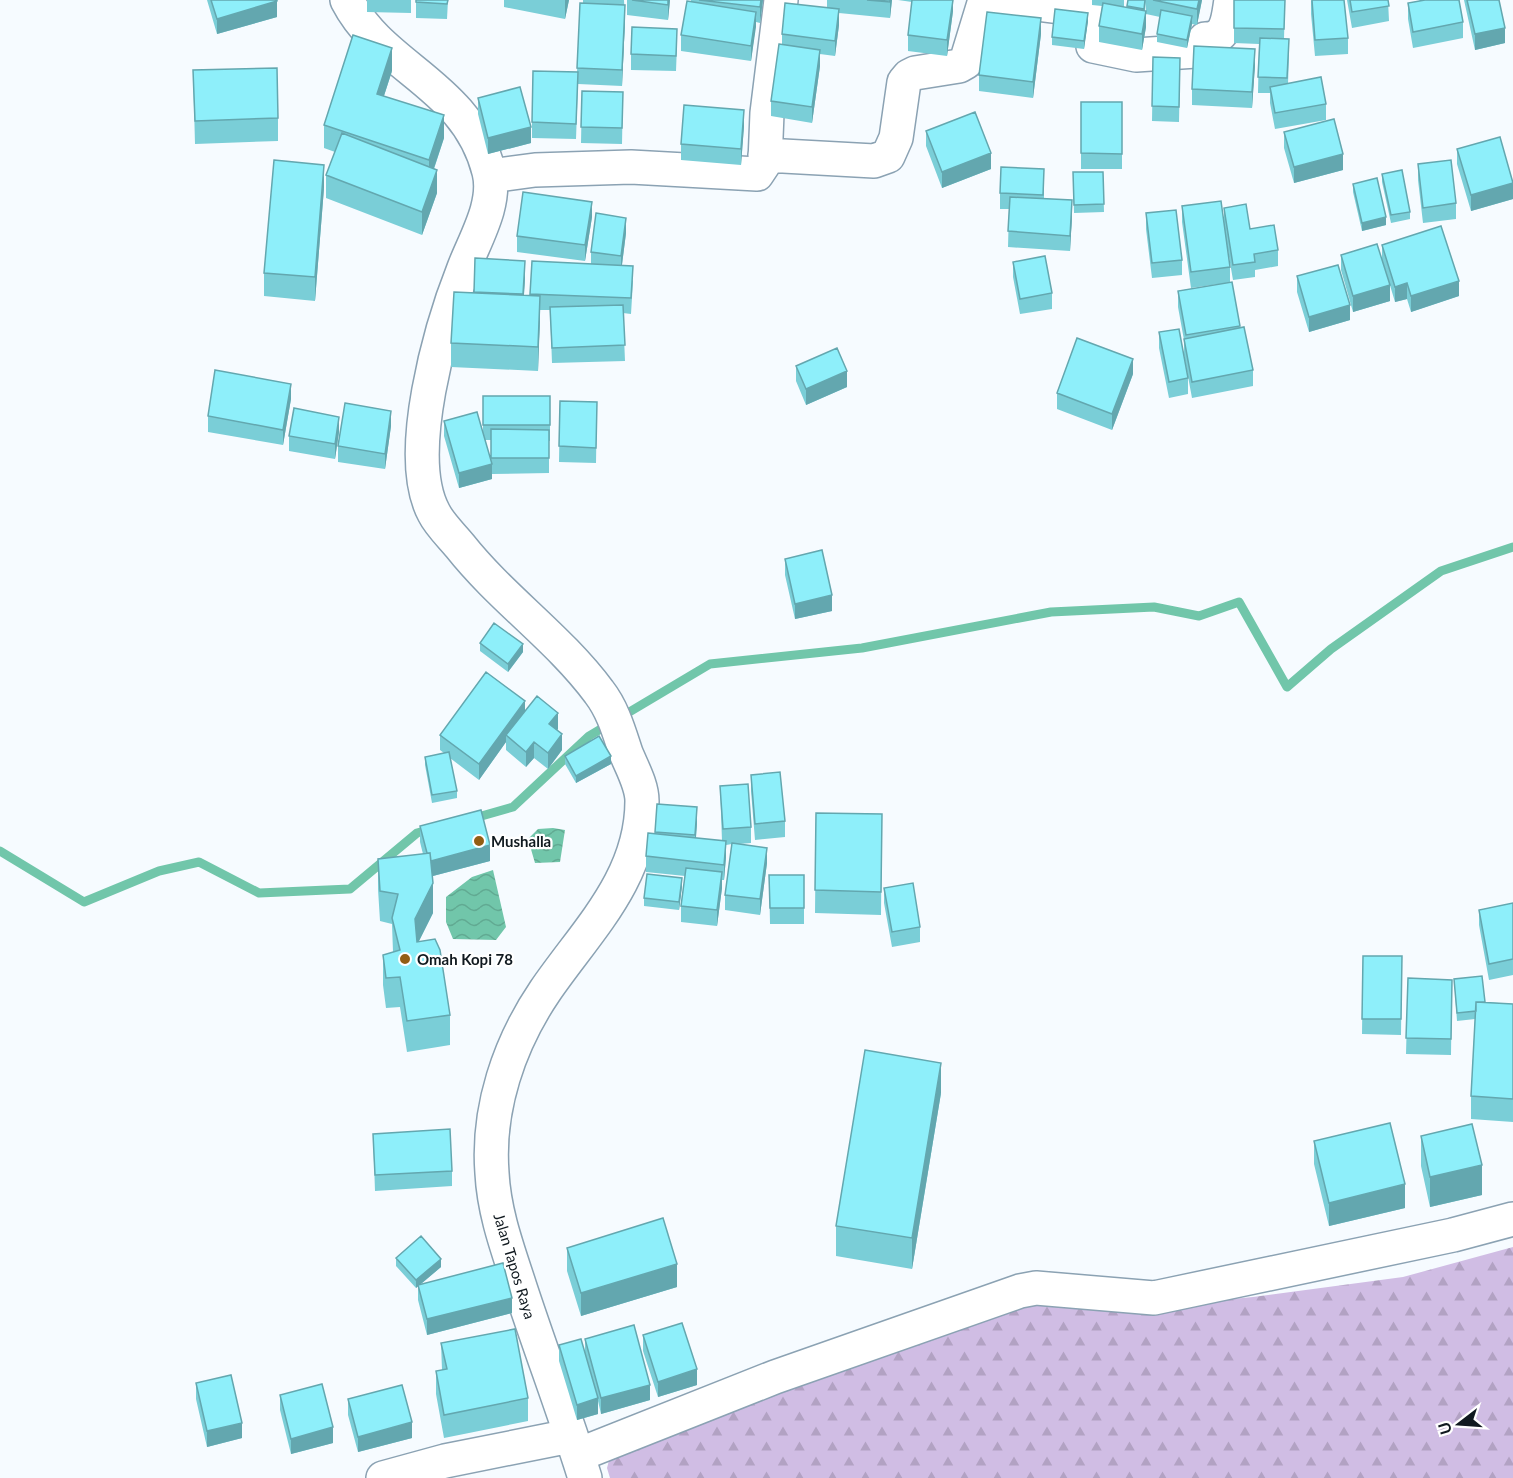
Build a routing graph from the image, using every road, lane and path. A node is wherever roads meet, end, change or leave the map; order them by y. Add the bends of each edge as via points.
1 (347, 0) edge
2 (781, 0) edge
3 (985, 0) edge
4 (1005, 0) edge
5 (1231, 0) edge
6 (765, 155) junction
7 (490, 176) junction
8 (1513, 1219) edge
9 (578, 1456) edge
10 (383, 1478) edge

1 - 7 street via 380,42 440,92 472,128
2 - 6 street
3 - 6 street via 966,62 907,78 896,138 888,156 874,161
4 - 5 street via 1091,11 1095,22 1093,46 1136,55 1196,51 1205,39 1224,32
6 - 7 street via 762,169 749,175 631,167 535,170
7 - 9 street, Jalan Tapos Raya via 486,214 463,270 431,384 422,443 426,489 434,513 480,571 570,658 601,694 642,796 635,855 625,880 541,996 503,1070 495,1115 491,1172 500,1224
8 - 9 street via 1154,1298 1036,1288 1020,1291 775,1377
9 - 10 street via 445,1461

